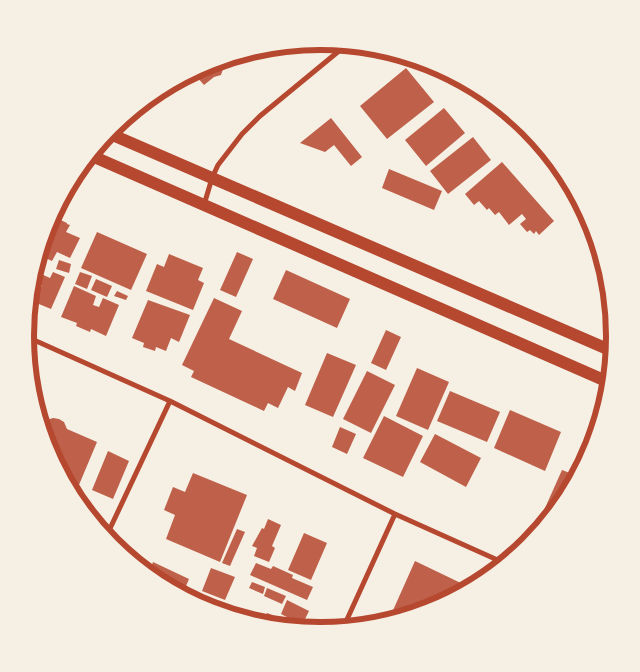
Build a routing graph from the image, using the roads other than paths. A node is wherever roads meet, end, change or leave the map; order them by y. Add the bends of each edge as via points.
1 (339, 50) edge
2 (116, 136) edge
3 (96, 158) edge
4 (212, 178) junction
5 (204, 206) junction
6 (34, 340) edge
7 (606, 348) edge
8 (603, 380) edge
9 (170, 401) junction
10 (395, 514) junction
11 (110, 530) edge
12 (498, 560) edge
13 (346, 621) edge

1 - 4 street via 242,134
2 - 4 main road
3 - 5 main road
4 - 5 street
4 - 7 main road
5 - 8 main road
6 - 9 street
9 - 10 street
9 - 11 street
10 - 12 street
10 - 13 street

